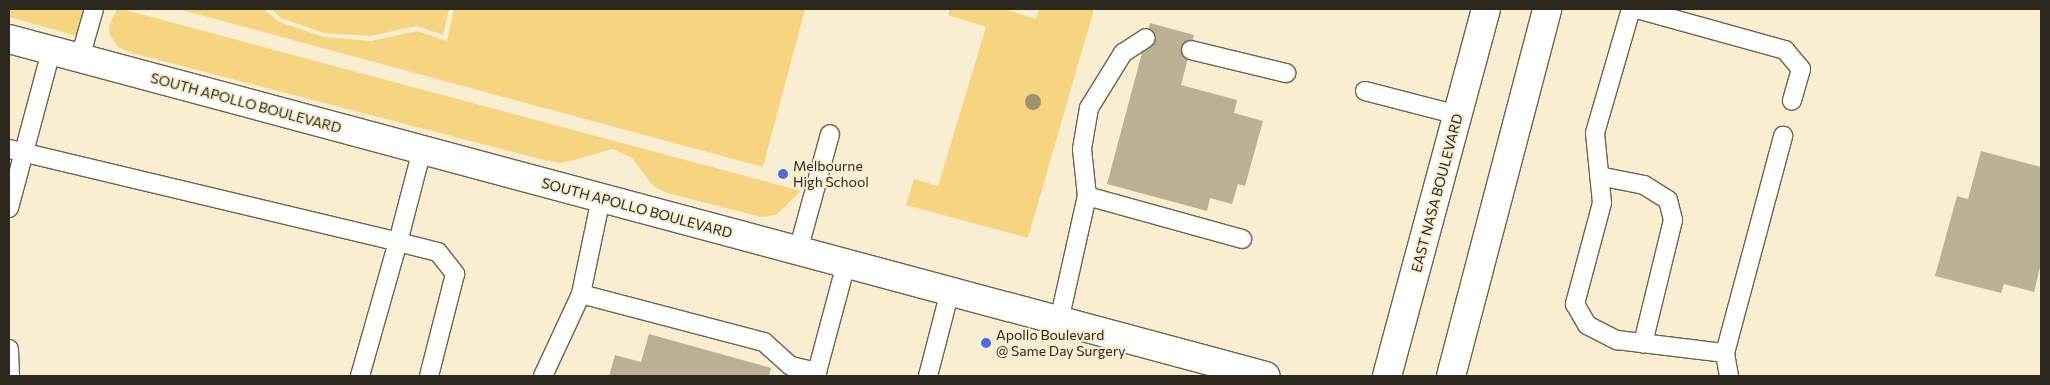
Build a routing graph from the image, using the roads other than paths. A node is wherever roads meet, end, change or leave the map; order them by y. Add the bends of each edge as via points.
1 (94, 9) edge
2 (1486, 9) edge
3 (1548, 9) edge
4 (1631, 9) edge
5 (1637, 9) edge
6 (1146, 38) dead end
7 (9, 39) edge
8 (1191, 50) dead end
9 (50, 51) junction
10 (80, 58) junction
11 (1286, 73) dead end
12 (1365, 91) dead end
13 (1792, 101) dead end
14 (1458, 114) junction
15 (830, 134) dead end
16 (1783, 136) dead end
17 (16, 150) edge
18 (422, 150) junction
19 (1599, 176) junction
20 (1088, 196) junction
21 (601, 198) junction
22 (9, 208) edge
23 (1242, 239) dead end
24 (398, 242) junction
25 (798, 251) junction
26 (846, 264) junction
27 (950, 292) junction
28 (581, 294) junction
29 (1059, 321) junction
30 (1643, 343) junction
31 (9, 349) edge
32 (1725, 353) junction
33 (816, 374) edge
34 (10, 376) edge
35 (360, 376) edge
36 (429, 376) edge
37 (543, 376) edge
38 (928, 376) edge
39 (1266, 376) edge
40 (1387, 376) edge
41 (1451, 376) edge
42 (1729, 376) edge

1 - 10 lane
2 - 14 street, EAST NASA BOULEVARD
3 - 41 street
4 - 19 lane via 1595,133
5 - 13 lane via 1785,50 1801,69
6 - 20 lane via 1123,52 1089,108 1082,149
7 - 9 street, SOUTH APOLLO BOULEVARD
8 - 11 lane
9 - 10 street, SOUTH APOLLO BOULEVARD
9 - 17 lane
10 - 18 street, SOUTH APOLLO BOULEVARD
12 - 14 lane
14 - 40 street, EAST NASA BOULEVARD
15 - 25 lane
16 - 32 lane
17 - 22 lane
17 - 24 lane
18 - 21 street, SOUTH APOLLO BOULEVARD
18 - 24 lane
19 - 30 lane via 1602,203 1575,304 1587,325 1617,340
19 - 30 lane via 1644,185 1668,200 1673,220
20 - 23 lane
20 - 29 lane
21 - 25 street, SOUTH APOLLO BOULEVARD
21 - 28 lane
24 - 35 lane
24 - 36 lane via 438,252 455,274
25 - 26 street, SOUTH APOLLO BOULEVARD
26 - 27 street, SOUTH APOLLO BOULEVARD
26 - 33 lane
27 - 29 street, SOUTH APOLLO BOULEVARD
27 - 38 lane
28 - 33 lane via 764,342 792,366
28 - 37 lane
29 - 39 street, SOUTH APOLLO BOULEVARD
30 - 32 lane
31 - 34 lane
32 - 42 lane

